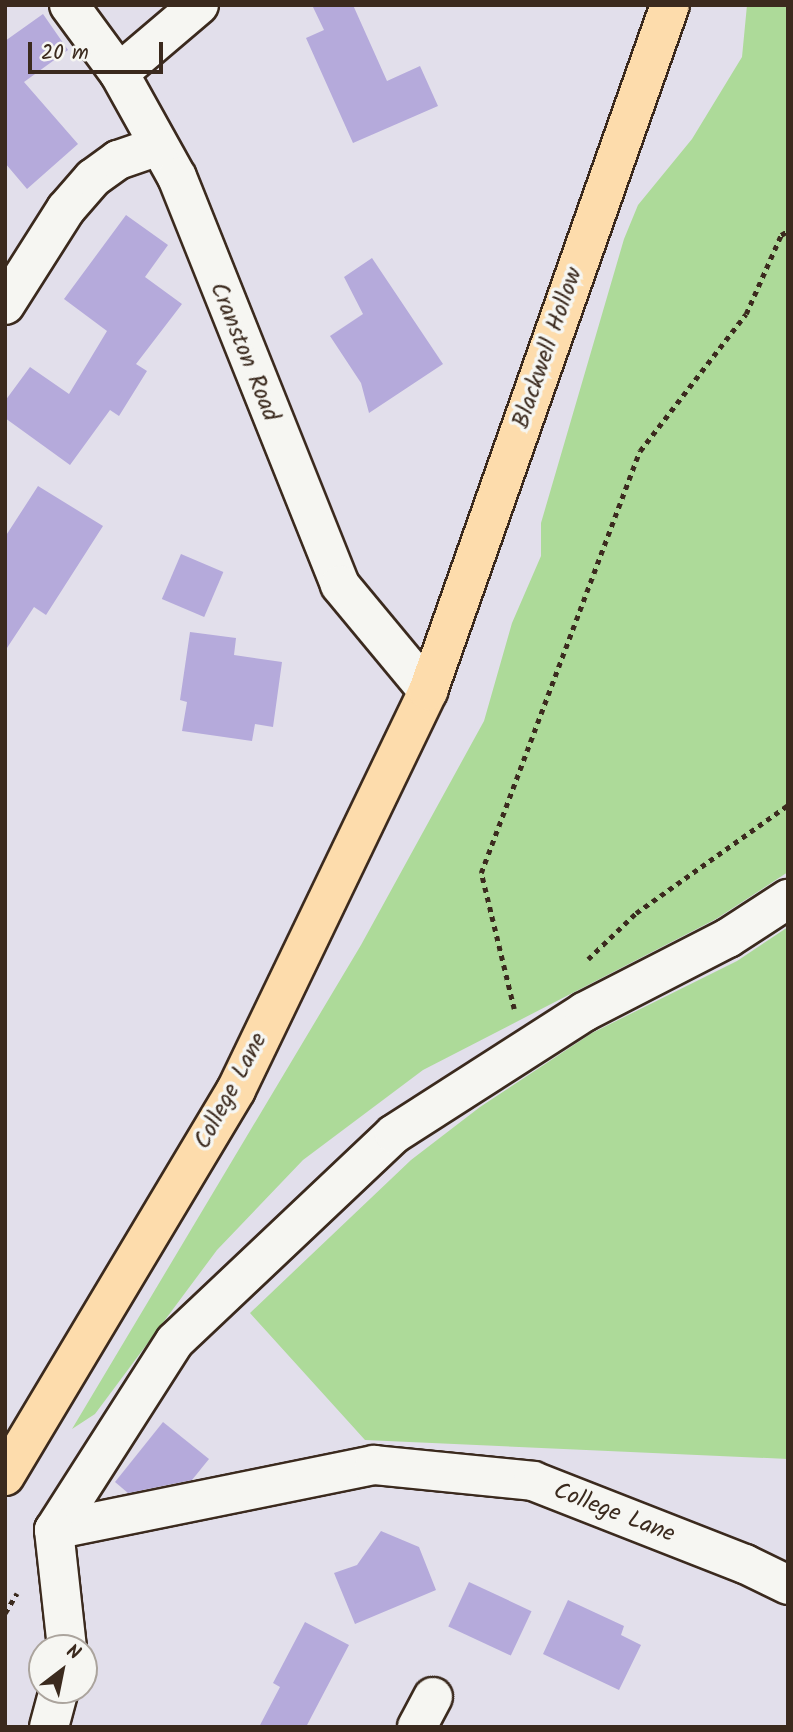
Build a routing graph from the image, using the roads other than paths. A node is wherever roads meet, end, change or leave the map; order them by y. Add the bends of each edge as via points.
1 (69, 5) edge
2 (199, 5) edge
3 (670, 5) edge
4 (119, 73) junction
5 (159, 146) junction
6 (5, 305) edge
7 (428, 691) junction
8 (788, 899) edge
9 (5, 1476) edge
10 (54, 1530) junction
11 (788, 1585) edge
12 (65, 1634) edge
13 (55, 1704) edge
14 (49, 1727) edge

1 - 4 street, Cranston Road
2 - 4 street
3 - 7 main road, Blackwell Hollow
4 - 5 street, Cranston Road
5 - 6 street via 118,160 93,178 66,209
5 - 7 street, Cranston Road via 177,177 340,585
7 - 9 main road, College Lane via 236,1090
8 - 10 street via 728,939 584,1012 394,1134 175,1341
10 - 11 street, College Lane via 374,1465 533,1481
10 - 12 street
13 - 14 street

